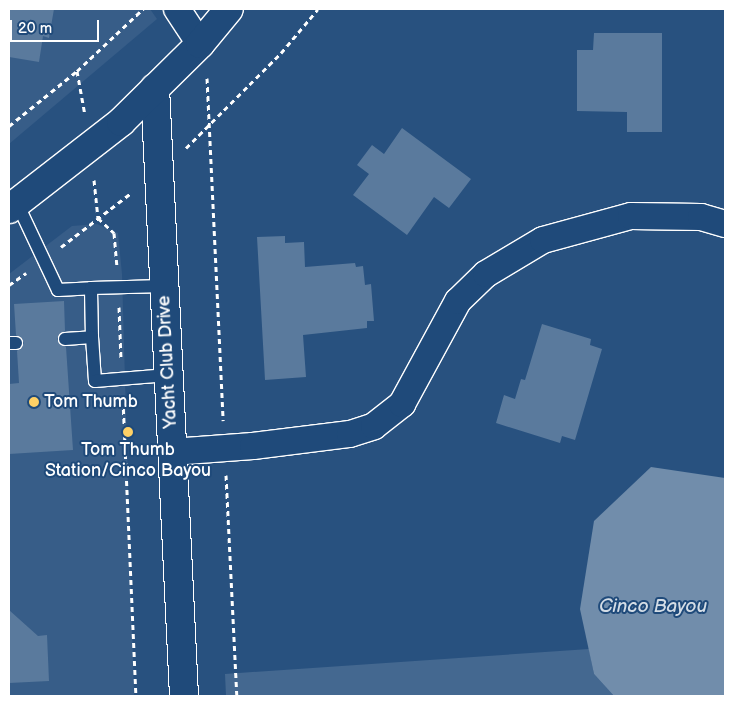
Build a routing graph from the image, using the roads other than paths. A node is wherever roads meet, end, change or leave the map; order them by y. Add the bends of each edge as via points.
1 (177, 9) edge
2 (230, 9) edge
3 (202, 41) junction
4 (155, 88) junction
5 (13, 206) edge
6 (725, 224) edge
7 (164, 286) junction
8 (91, 288) junction
9 (92, 337) junction
10 (65, 339) dead end
11 (168, 375) junction
12 (172, 452) junction
13 (184, 696) edge

1 - 3 street
2 - 3 main road
3 - 4 main road
4 - 5 main road via 122,122
4 - 7 main road, Yacht Club Drive
5 - 8 lane via 58,290
6 - 12 street via 702,218 630,216 536,243 486,274 458,302 402,404 374,426 350,434
7 - 8 lane
7 - 11 main road, Yacht Club Drive
8 - 9 lane
9 - 10 lane
9 - 11 lane via 95,381
11 - 12 main road, Yacht Club Drive
12 - 13 main road, Yacht Club Drive

